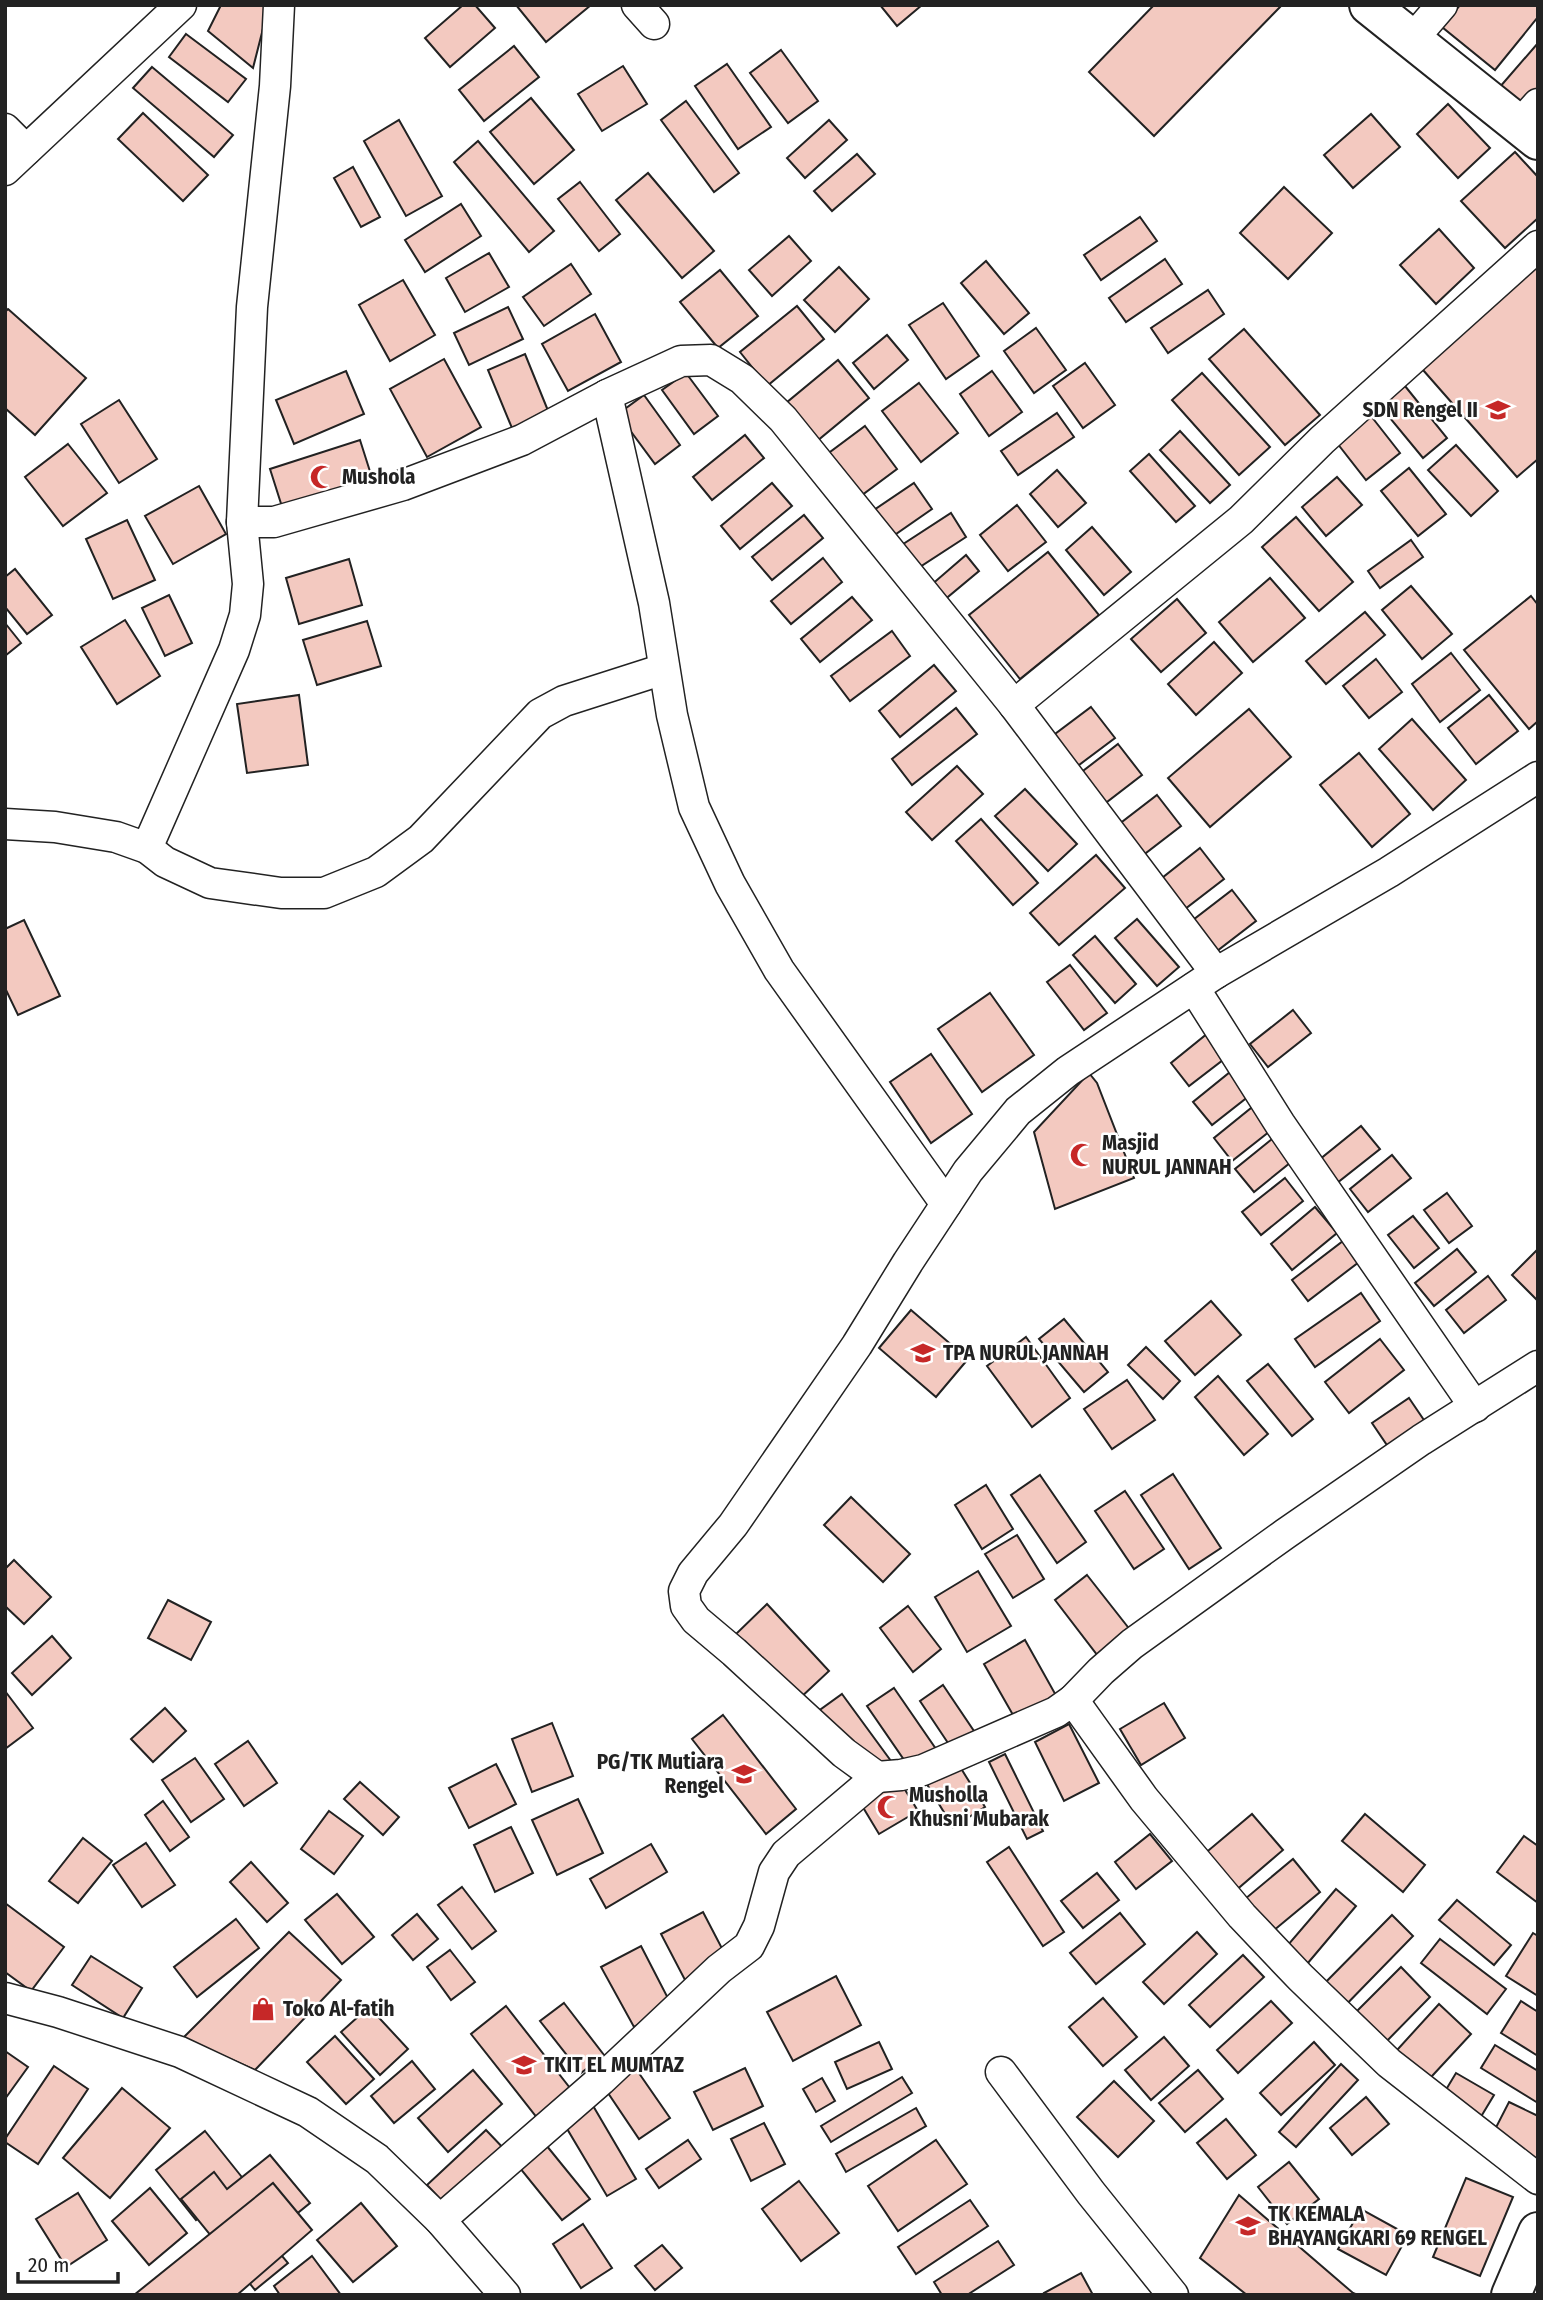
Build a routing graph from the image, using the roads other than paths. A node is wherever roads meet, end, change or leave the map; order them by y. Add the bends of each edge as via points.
1 (181, 5) edge
2 (279, 5) edge
3 (1369, 5) edge
4 (1442, 5) edge
5 (1412, 40) junction
6 (1532, 123) edge
7 (5, 129) edge
8 (16, 160) edge
9 (1538, 246) edge
10 (607, 396) junction
11 (256, 523) junction
12 (664, 669) junction
13 (1014, 705) junction
14 (1538, 777) edge
15 (5, 824) edge
16 (156, 855) junction
17 (1205, 980) junction
18 (946, 1204) junction
19 (1538, 1366) edge
20 (1475, 1407) junction
21 (1073, 1700) junction
22 (877, 1777) junction
23 (5, 1998) edge
24 (1001, 2072) dead end
25 (1538, 2179) edge
26 (440, 2220) junction
27 (1538, 2232) edge
28 (505, 2295) edge
29 (1173, 2295) edge
30 (1511, 2295) edge

1 - 8 street
2 - 11 street via 252,307
3 - 5 street
4 - 5 street
5 - 6 street
7 - 8 street
9 - 13 street via 1322,440 1241,520
10 - 11 street via 522,440 403,485
10 - 12 street via 654,603
10 - 13 street via 681,361 711,360 742,379 783,419
11 - 16 street via 245,615
12 - 16 street via 564,701 540,714 421,839 376,872 324,893 281,894 210,883
12 - 18 street via 694,807 730,884 779,970
13 - 17 street
14 - 17 street via 1389,872
15 - 16 street via 116,837
17 - 18 street via 1068,1071 1018,1111
17 - 20 street via 1280,1124
18 - 22 street via 857,1345 684,1591 686,1606 696,1620 844,1754
19 - 20 street
20 - 21 street via 1338,1496 1132,1644
21 - 22 street via 1056,1712 923,1770
21 - 25 street via 1144,1799 1300,1977 1389,2063
22 - 26 street via 786,1854 774,1872 749,1946
23 - 26 street via 180,2052 308,2112 377,2159
24 - 29 street
26 - 28 street
27 - 30 street

